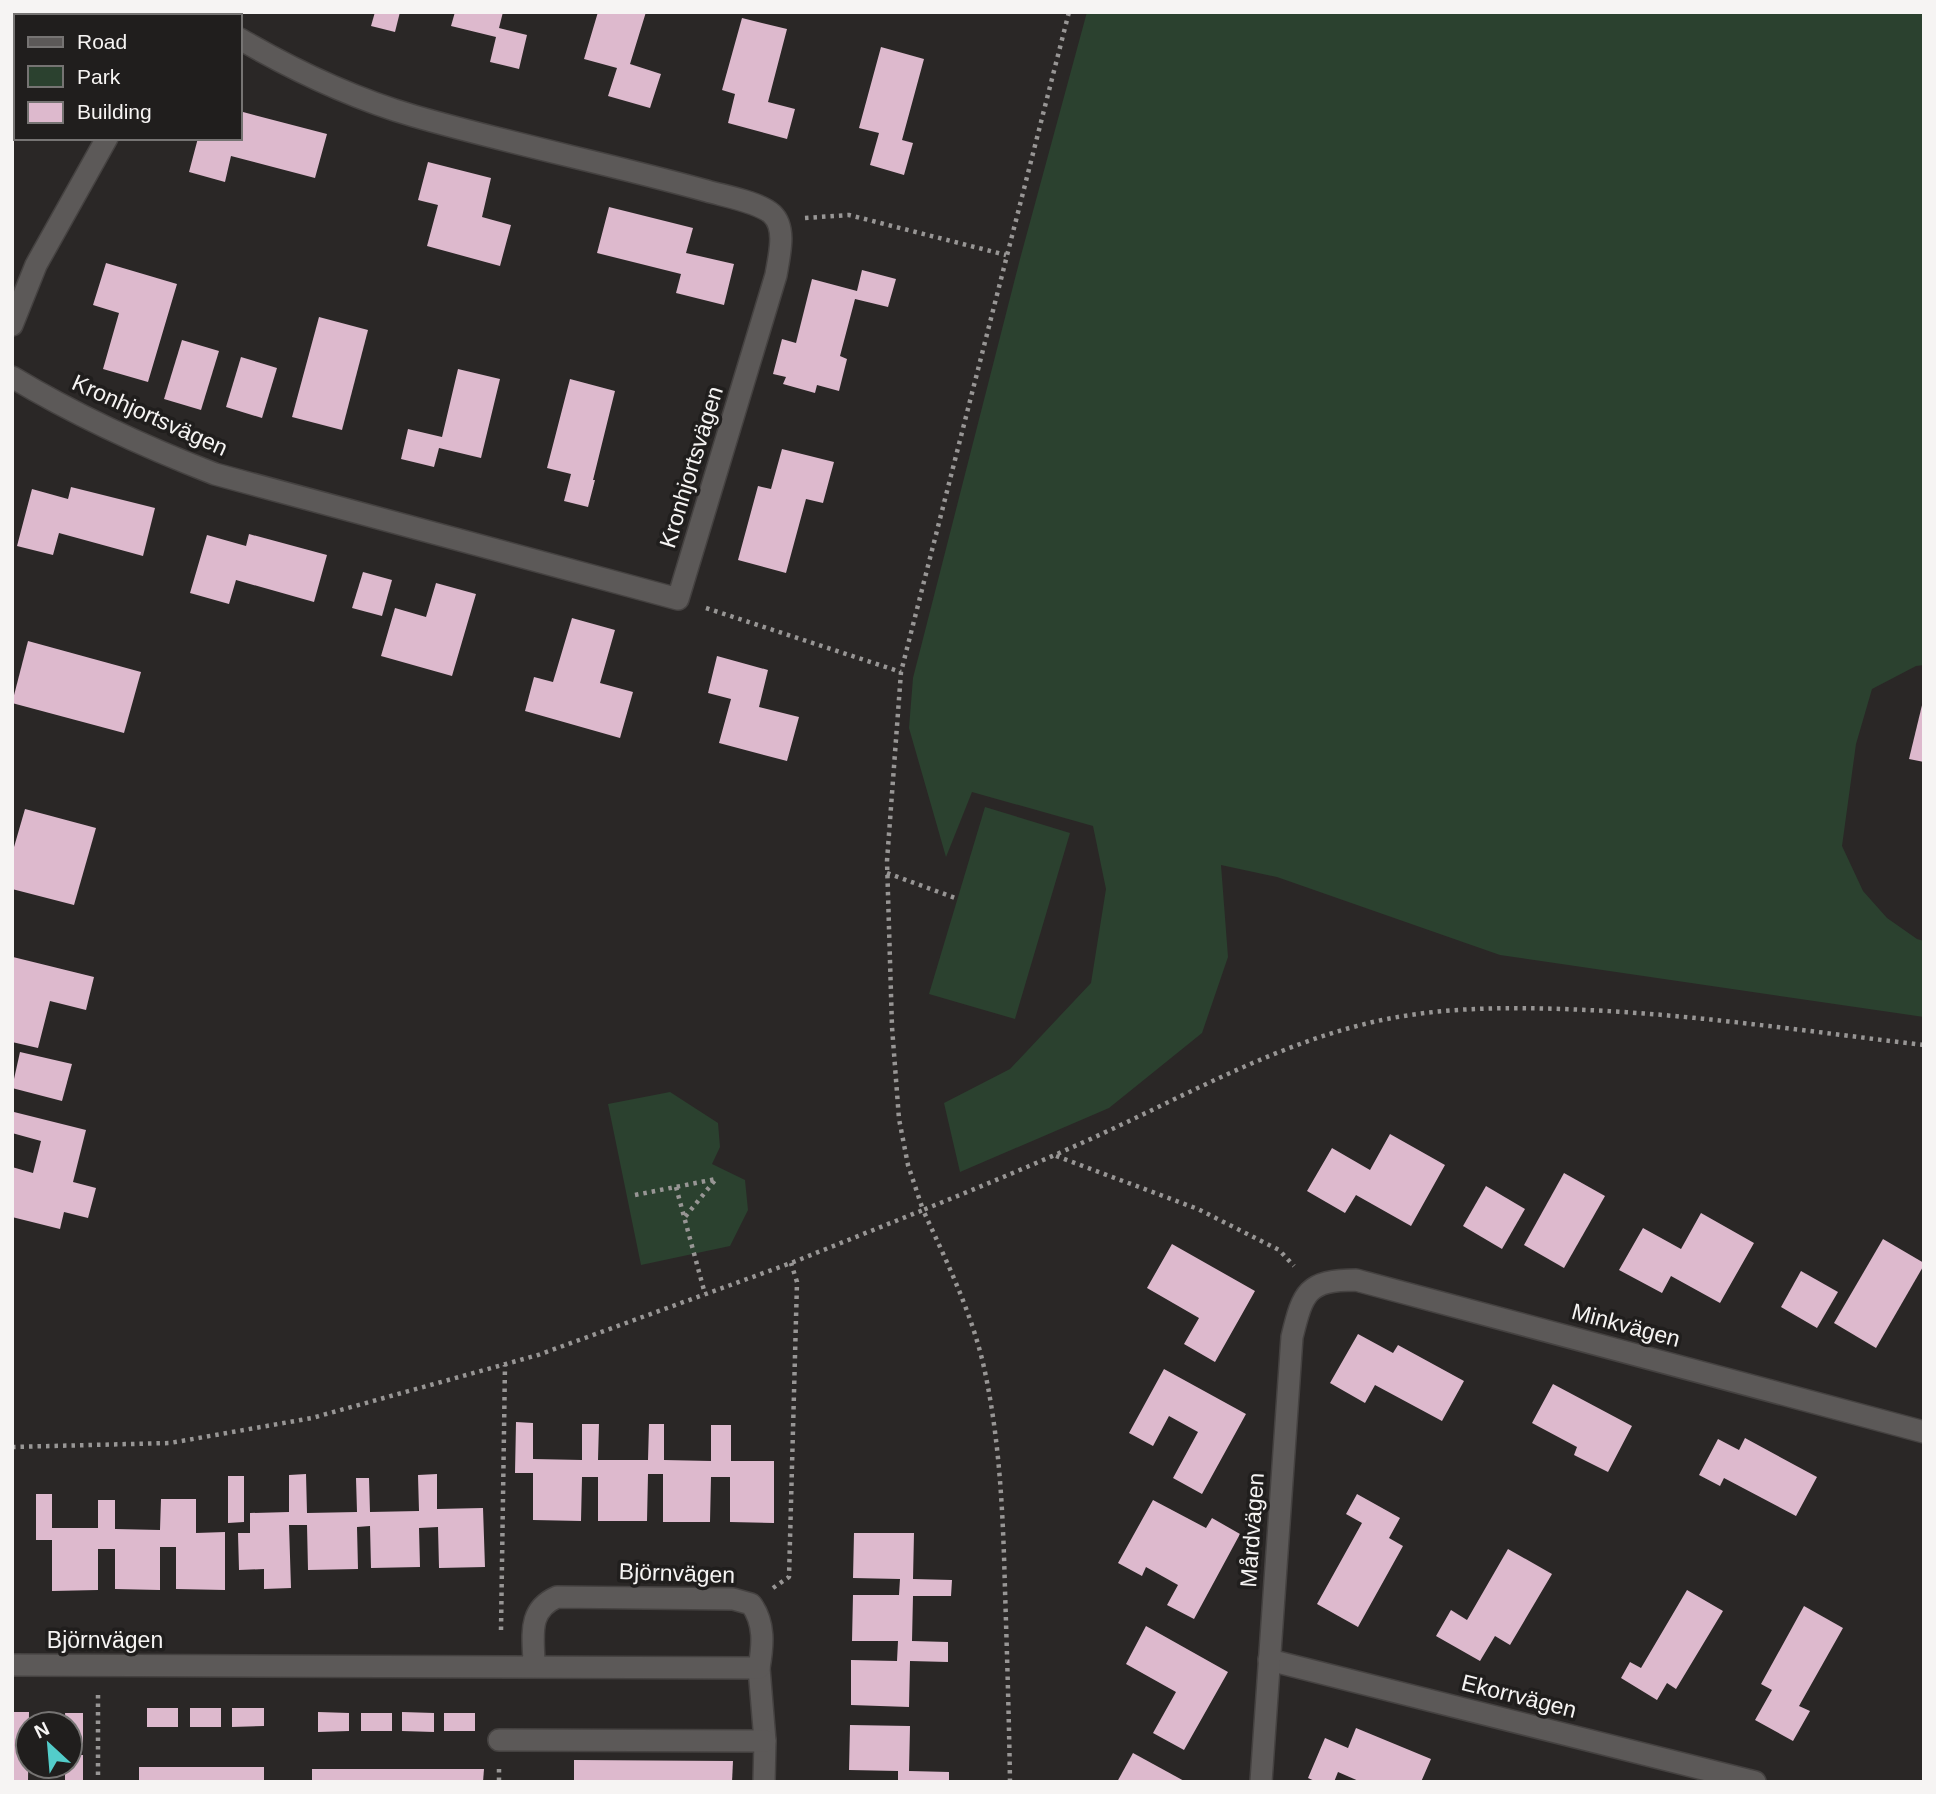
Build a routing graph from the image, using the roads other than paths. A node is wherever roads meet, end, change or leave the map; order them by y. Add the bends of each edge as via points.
1 (242, 39) edge
2 (106, 140) edge
3 (12, 325) edge
4 (12, 377) edge
5 (1314, 1287) joint
6 (1924, 1432) edge
7 (1269, 1660) junction
8 (12, 1665) edge
9 (534, 1667) junction
10 (759, 1668) junction
11 (499, 1740) dead end
12 (765, 1741) junction
13 (764, 1782) edge
14 (1261, 1782) edge
15 (1755, 1782) edge

1 - 4 street, Kronhjortsvägen via 312,78 413,116 759,206 772,214 780,226 776,275 678,599 215,474 98,424
2 - 3 street via 36,265
5 - 6 street, Minkvägen via 1330,1280 1356,1280
5 - 7 street, Mårdvägen via 1300,1306 1292,1337
7 - 14 street, Mårdvägen
7 - 15 street, Ekorrvägen
8 - 9 street, Björnvägen
9 - 10 street, Björnvägen
9 - 10 street, Björnvägen via 537,1612 556,1597 733,1598 751,1604 762,1629
10 - 12 street
11 - 12 street
12 - 13 street

